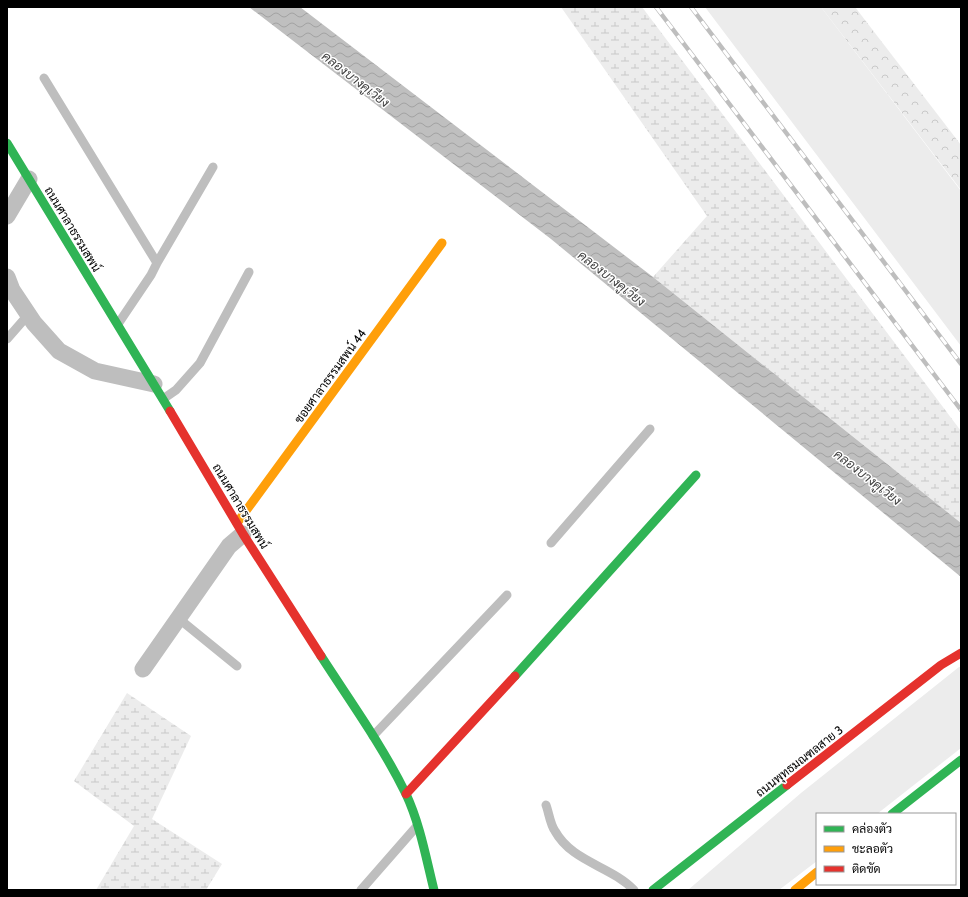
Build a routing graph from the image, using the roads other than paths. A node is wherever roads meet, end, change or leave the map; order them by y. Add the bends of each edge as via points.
1 (44, 78) dead end
2 (7, 143) edge
3 (213, 167) dead end
4 (29, 179) junction
5 (7, 216) edge
6 (442, 243) dead end
7 (157, 263) junction
8 (249, 272) dead end
9 (7, 277) edge
10 (28, 315) junction
11 (118, 324) junction
12 (7, 339) edge
13 (154, 384) junction
14 (163, 399) junction
15 (650, 429) dead end
16 (696, 475) dead end
17 (240, 529) junction
18 (551, 543) dead end
19 (508, 595) dead end
20 (178, 618) junction
21 (961, 653) edge
22 (237, 666) dead end
23 (143, 669) dead end
24 (373, 736) junction
25 (961, 760) edge
26 (406, 794) junction
27 (546, 805) dead end
28 (893, 813) edge
29 (418, 825) junction
30 (816, 873) edge
31 (361, 890) edge
32 (434, 890) edge
33 (634, 890) edge
34 (653, 890) edge
35 (795, 890) edge

1 - 7 lane
2 - 4 street, ถนนศาลาธรรมสพน์
3 - 7 lane
4 - 5 street
4 - 11 street, ถนนศาลาธรรมสพน์
6 - 17 street, ซอยศาลาธรรมสพน์ 44
7 - 11 lane
8 - 14 lane via 200,363 176,390
9 - 10 street
10 - 12 lane
10 - 13 street via 59,351 89,368
11 - 13 street, ถนนศาลาธรรมสพน์
13 - 14 street, ถนนศาลาธรรมสพน์
14 - 17 street, ถนนศาลาธรรมสพน์
15 - 18 lane
16 - 26 street
17 - 20 street
17 - 24 street, ถนนศาลาธรรมสพน์
19 - 24 lane
20 - 22 lane
20 - 23 street
21 - 34 street, ถนนพุทธมณฑลสาย 3 via 941,665
24 - 26 street, ถนนศาลาธรรมสพน์
25 - 28 street
26 - 29 street, ถนนศาลาธรรมสพน์
27 - 33 lane via 554,831 568,849 625,881
29 - 31 lane
29 - 32 street, ถนนศาลาธรรมสพน์
30 - 35 street

